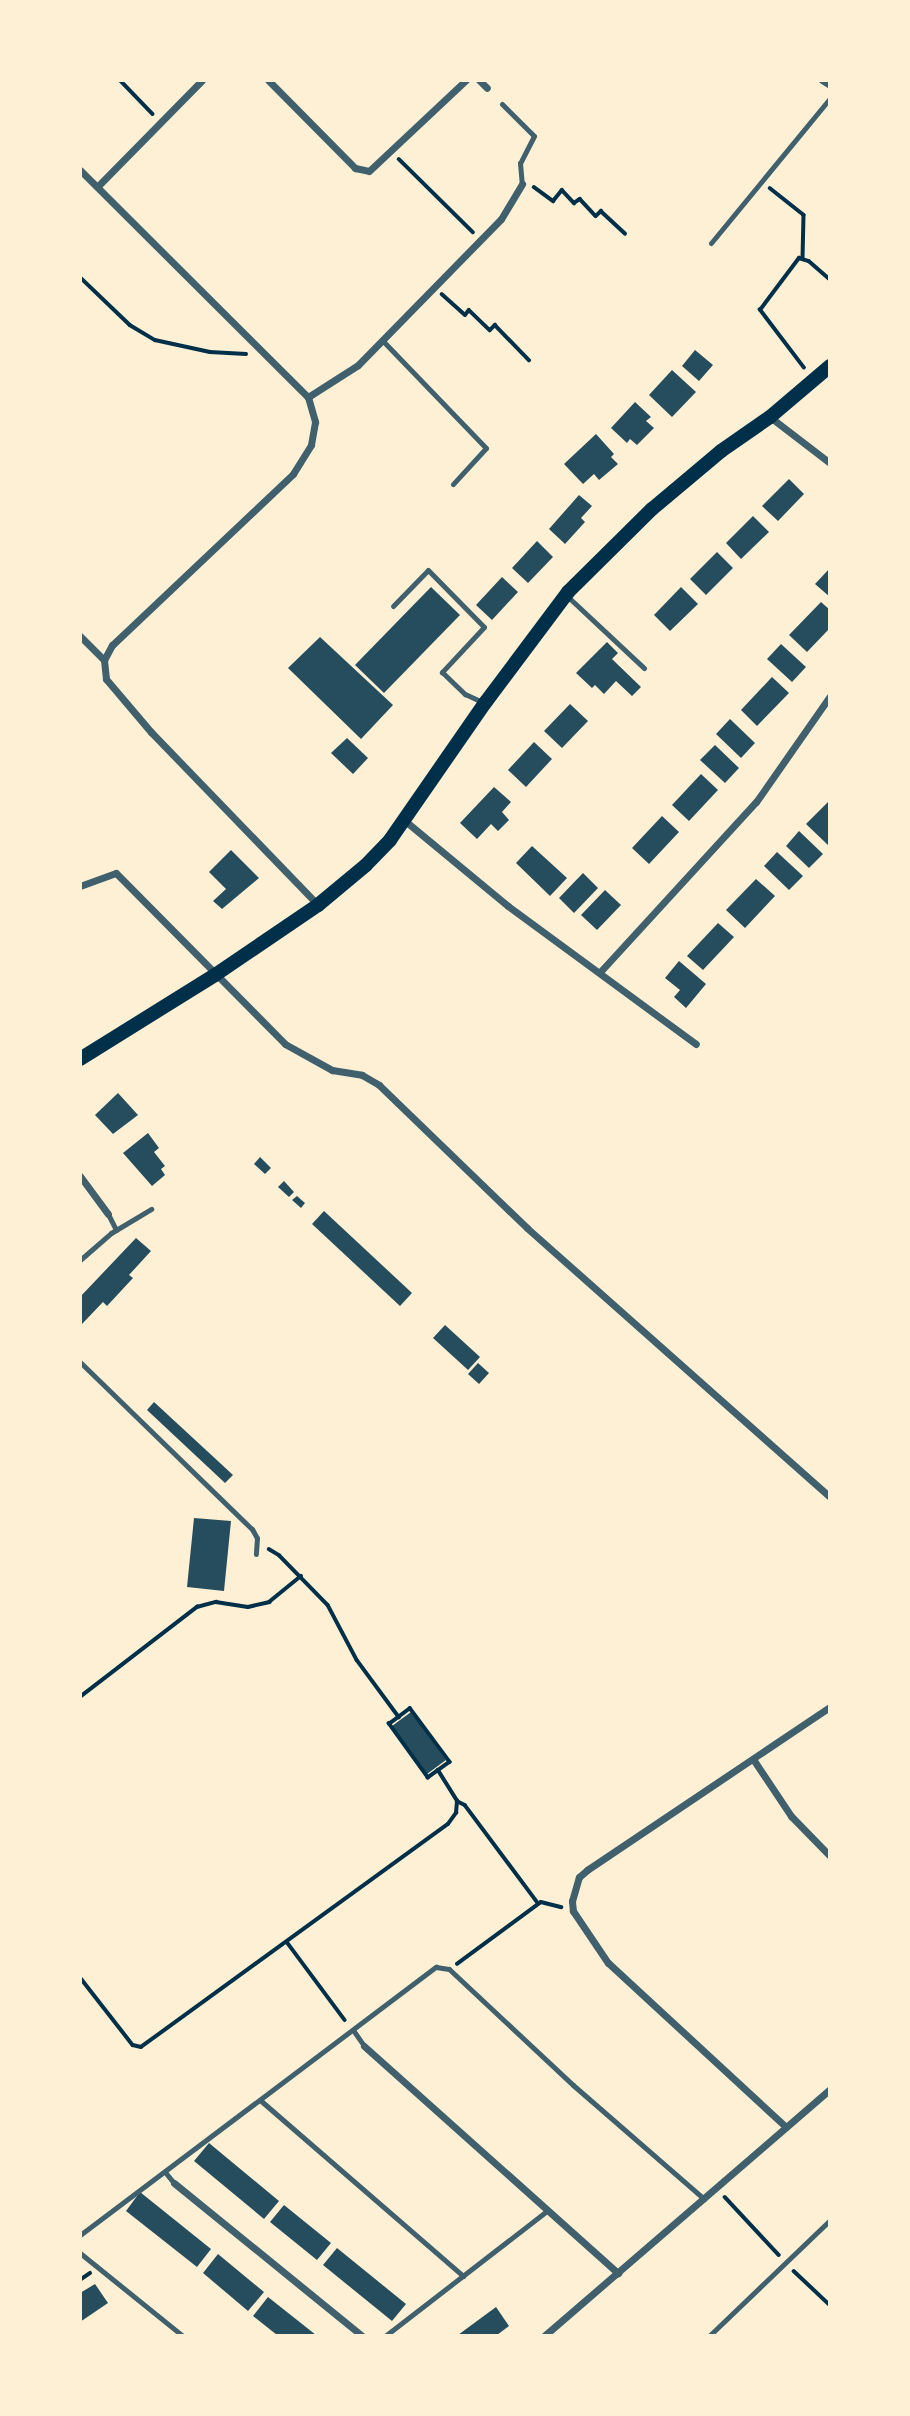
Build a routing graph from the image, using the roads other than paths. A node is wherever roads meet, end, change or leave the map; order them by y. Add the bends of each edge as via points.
1 (202, 80) edge
2 (268, 80) edge
3 (466, 80) edge
4 (480, 80) edge
5 (822, 80) edge
6 (830, 85) edge
7 (487, 88) dead end
8 (830, 98) edge
9 (502, 104) dead end
10 (80, 170) edge
11 (522, 184) joint
12 (98, 186) junction
13 (711, 243) dead end
14 (382, 340) junction
15 (830, 366) edge
16 (308, 397) junction
17 (770, 417) junction
18 (830, 463) edge
19 (453, 484) dead end
20 (566, 594) junction
21 (393, 606) dead end
22 (80, 636) edge
23 (104, 660) junction
24 (644, 668) dead end
25 (830, 696) edge
26 (485, 703) junction
27 (404, 820) junction
28 (80, 886) edge
29 (318, 905) junction
30 (600, 972) junction
31 (215, 975) junction
32 (696, 1044) dead end
33 (80, 1059) edge
34 (80, 1177) edge
35 (151, 1209) dead end
36 (108, 1214) joint
37 (116, 1230) junction
38 (80, 1260) edge
39 (80, 1362) edge
40 (830, 1497) edge
41 (256, 1554) dead end
42 (830, 1707) edge
43 (753, 1759) junction
44 (830, 1856) edge
45 (353, 2030) junction
46 (364, 2046) joint
47 (830, 2089) edge
48 (260, 2100) junction
49 (786, 2127) junction
50 (165, 2172) junction
51 (174, 2183) joint
52 (704, 2199) junction
53 (548, 2210) junction
54 (830, 2220) edge
55 (80, 2235) edge
56 (80, 2253) edge
57 (618, 2273) junction
58 (463, 2276) junction
59 (183, 2336) edge
60 (362, 2336) edge
61 (385, 2336) edge
62 (544, 2336) edge
63 (709, 2336) edge

1 - 12 street
2 - 3 street via 355,168 369,171
4 - 7 street
5 - 6 street
8 - 13 lane
9 - 11 lane via 534,136 520,163
10 - 12 street
11 - 14 street via 501,219
12 - 16 street
14 - 16 street via 358,365
14 - 19 lane via 486,448
15 - 17 main road
16 - 23 street via 315,422 311,445 293,474 112,645
17 - 18 street
17 - 20 main road via 720,451 652,509
20 - 24 lane
20 - 26 main road
21 - 26 lane via 428,570 484,627 442,672 465,694
22 - 23 street
23 - 29 street via 106,679 151,733
25 - 30 street via 756,802
26 - 27 main road
27 - 29 main road via 366,865
27 - 30 street via 508,906
28 - 31 street via 116,873
29 - 31 main road
30 - 32 street
31 - 33 main road
31 - 40 street via 290,1048 332,1070 362,1075 379,1085 527,1228
34 - 36 street
35 - 37 lane
36 - 37 lane
37 - 38 lane
39 - 41 lane via 252,1529
42 - 43 street
43 - 44 street via 791,1816
43 - 49 street via 587,1870 574,1889 573,1911 608,1963
45 - 46 lane
45 - 48 lane
45 - 52 lane via 436,1967 449,1969
46 - 53 street
47 - 49 street
48 - 50 lane
48 - 58 lane
49 - 52 street
50 - 51 lane
50 - 55 lane
51 - 60 street
52 - 57 street
53 - 57 street
53 - 58 lane
54 - 63 lane
56 - 59 lane
57 - 62 street
58 - 61 lane

